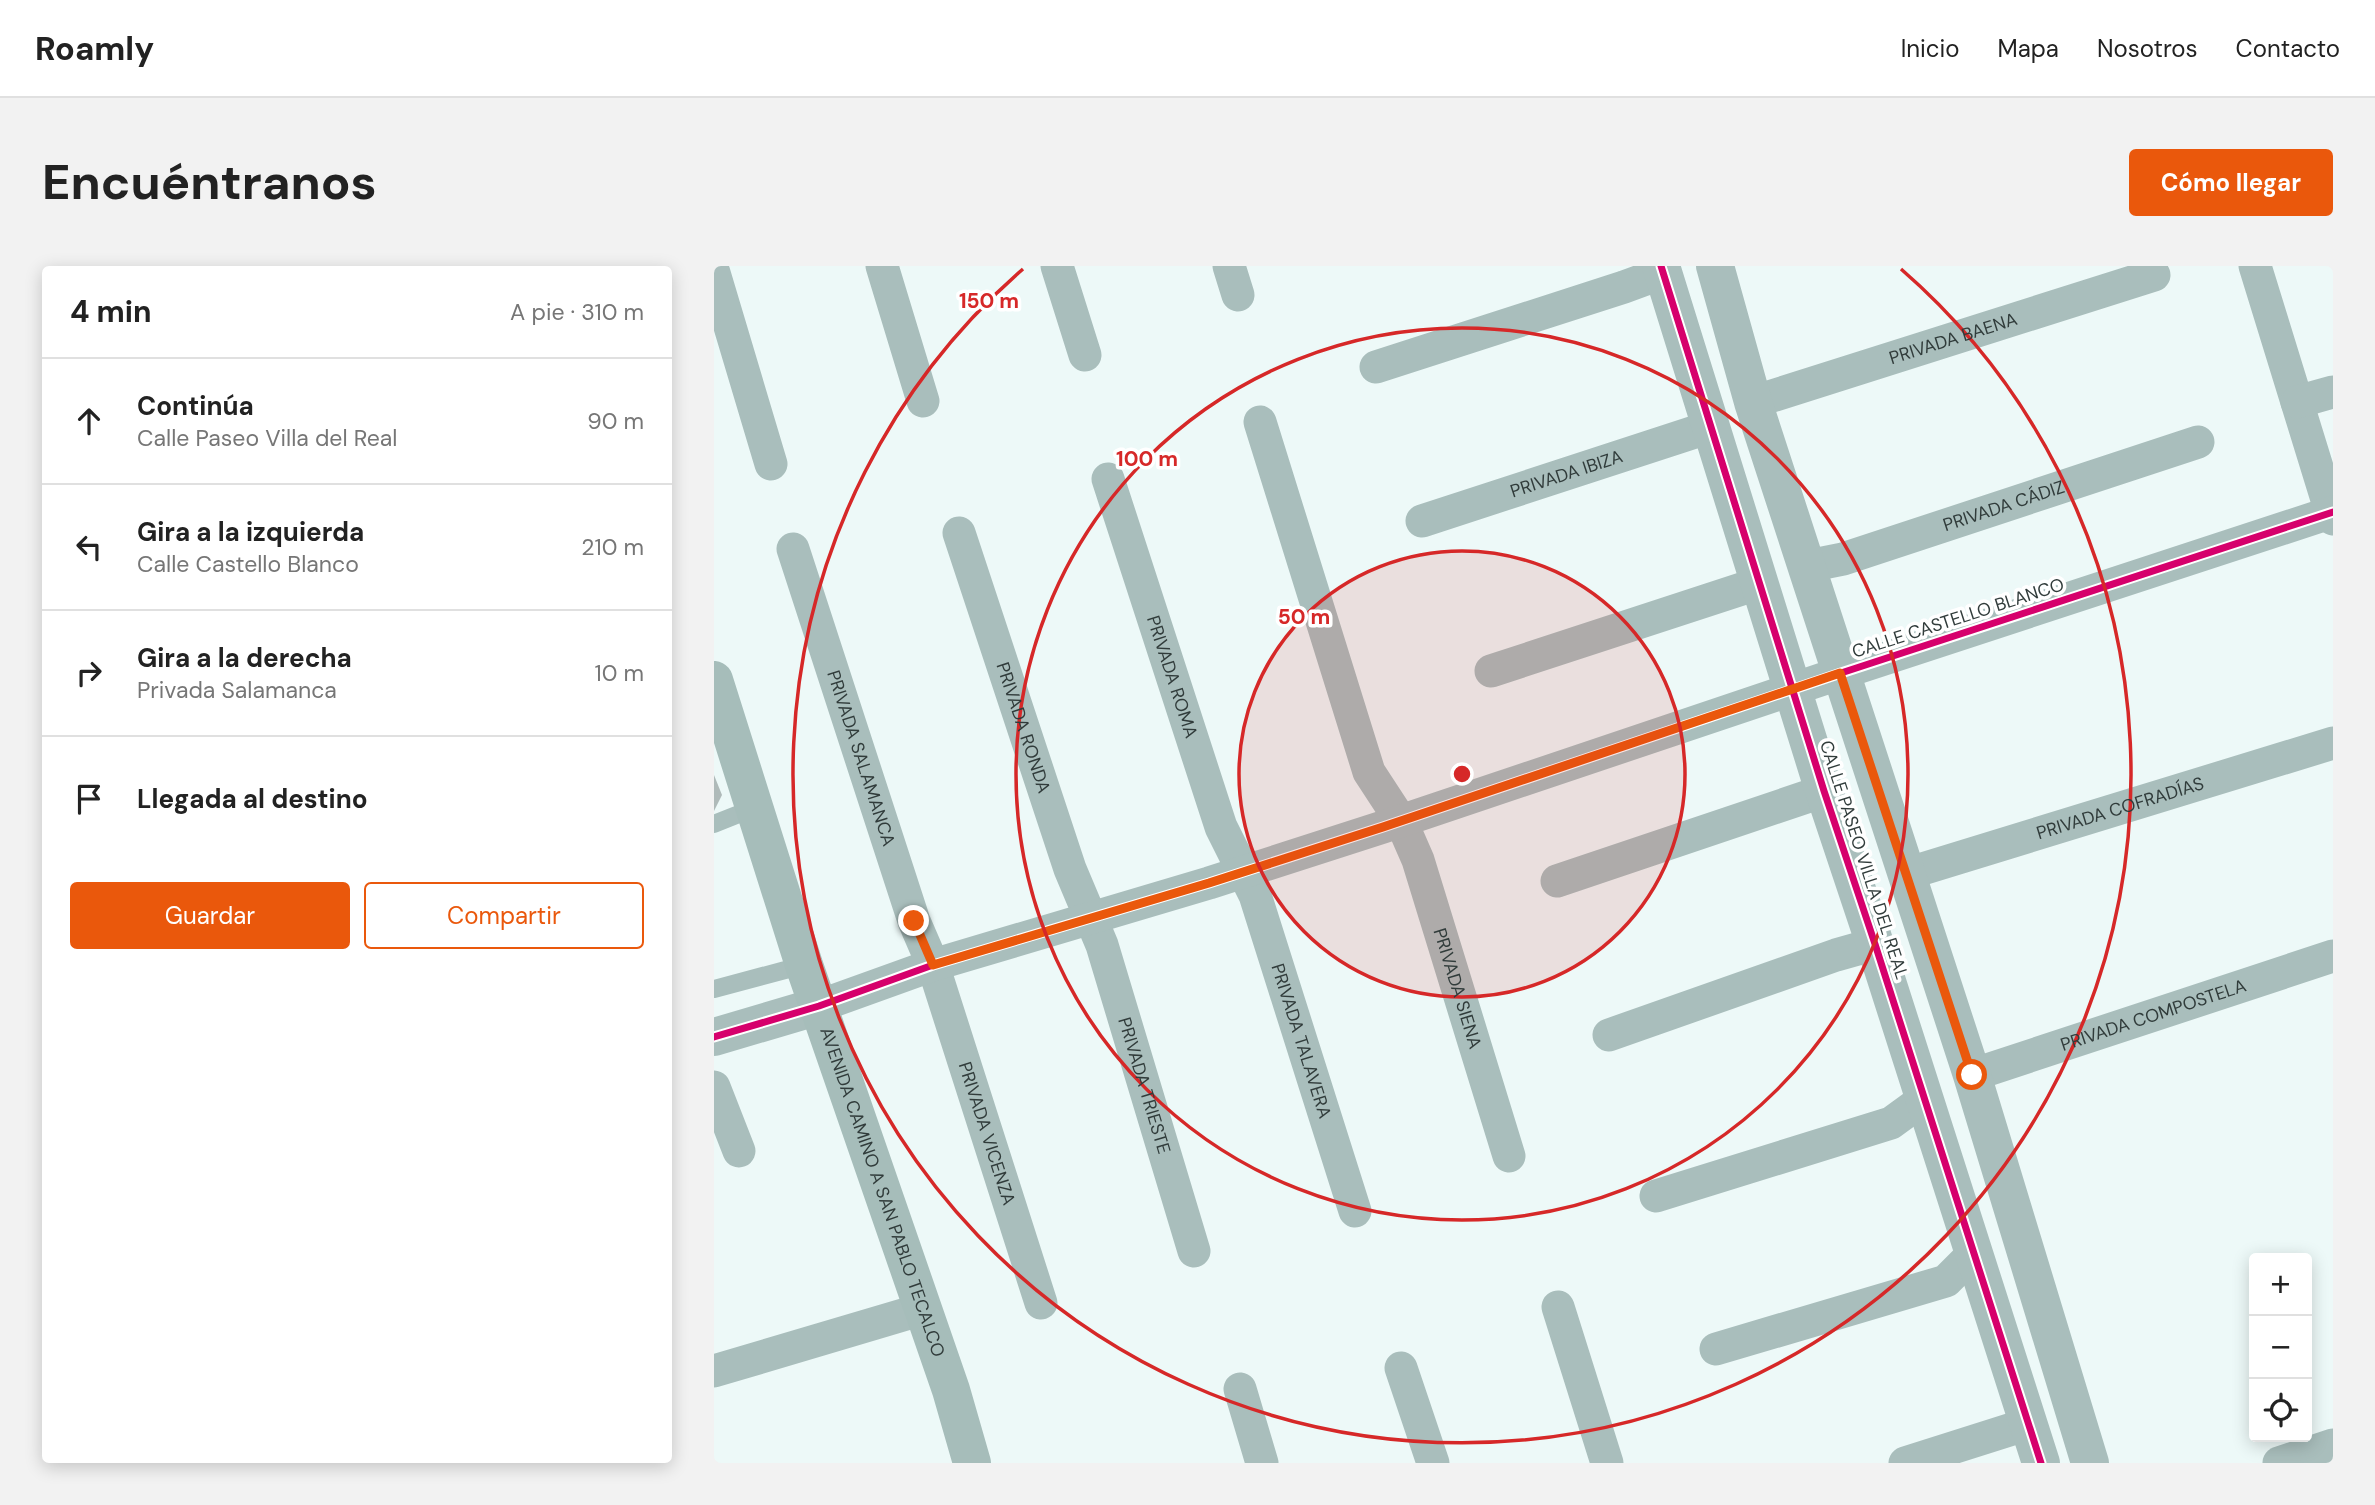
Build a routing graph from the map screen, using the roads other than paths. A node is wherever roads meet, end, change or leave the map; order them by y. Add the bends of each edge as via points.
1 (882, 266) edge
2 (1057, 266) edge
3 (1716, 266) edge
4 (2255, 266) edge
5 (1662, 269) edge
6 (714, 273) edge
7 (2154, 275) dead end
8 (1085, 355) dead end
9 (1376, 367) dead end
10 (2333, 392) edge
11 (923, 401) dead end
12 (1754, 402) junction
13 (2297, 402) junction
14 (1260, 422) dead end
15 (1710, 427) junction
16 (2198, 442) dead end
17 (771, 464) dead end
18 (1108, 479) dead end
19 (2332, 514) edge
20 (1422, 521) dead end
21 (959, 533) dead end
22 (793, 549) dead end
23 (1808, 566) junction
24 (1759, 583) junction
25 (1491, 671) dead end
26 (1840, 673) junction
27 (1793, 689) junction
28 (716, 691) edge
29 (2333, 743) edge
30 (1824, 791) junction
31 (754, 808) junction
32 (1401, 821) junction
33 (714, 824) edge
34 (1243, 872) junction
35 (1906, 874) junction
36 (1557, 881) dead end
37 (1091, 919) junction
38 (1875, 944) junction
39 (2333, 956) edge
40 (804, 965) junction
41 (933, 965) junction
42 (714, 989) edge
43 (819, 1006) junction
44 (1609, 1035) dead end
45 (714, 1037) edge
46 (1972, 1075) junction
47 (714, 1087) edge
48 (1924, 1099) junction
49 (739, 1151) dead end
50 (1508, 1156) dead end
51 (1656, 1196) dead end
52 (1354, 1211) dead end
53 (1194, 1251) dead end
54 (1973, 1254) junction
55 (1041, 1303) dead end
56 (1558, 1307) dead end
57 (923, 1309) junction
58 (1716, 1349) dead end
59 (1401, 1368) dead end
60 (714, 1371) edge
61 (1240, 1389) dead end
62 (2028, 1424) junction
63 (2333, 1445) edge
64 (972, 1463) edge
65 (1262, 1463) edge
66 (1433, 1463) edge
67 (1607, 1463) edge
68 (1905, 1463) edge
69 (2041, 1463) edge
70 (2090, 1463) edge
71 (2279, 1463) edge

1 - 11 street
2 - 8 street
3 - 12 street, CALLE PASEO VILLA DEL REAL
4 - 13 street
5 - 9 street via 1624,287
5 - 15 street, CALLE PASEO VILLA DEL REAL
6 - 17 street
7 - 12 street, PRIVADA BAENA
10 - 13 street
12 - 23 street, CALLE PASEO VILLA DEL REAL
13 - 19 street
14 - 32 street, PRIVADA SIENA via 1369,772
15 - 20 street, PRIVADA IBIZA
15 - 24 street, CALLE PASEO VILLA DEL REAL
16 - 23 street, PRIVADA CÁDIZ via 1856,555
18 - 34 street, PRIVADA ROMA via 1221,827
19 - 26 street, CALLE CASTELLO BLANCO
21 - 37 street, PRIVADA RONDA via 1070,869
22 - 41 street, PRIVADA SALAMANCA via 914,921
23 - 26 street, CALLE PASEO VILLA DEL REAL
24 - 25 street
24 - 27 street, CALLE PASEO VILLA DEL REAL
26 - 27 street, CALLE CASTELLO BLANCO
26 - 35 street, CALLE PASEO VILLA DEL REAL
27 - 30 street, CALLE PASEO VILLA DEL REAL
27 - 32 street, CALLE CASTELLO BLANCO
28 - 31 main road, AVENIDA CAMINO A SAN PABLO TECALCO
29 - 35 street, PRIVADA COFRADÍAS
30 - 36 street
30 - 38 street, CALLE PASEO VILLA DEL REAL
31 - 33 lane
31 - 40 main road, AVENIDA CAMINO A SAN PABLO TECALCO
32 - 34 street, CALLE CASTELLO BLANCO
32 - 50 street, PRIVADA SIENA via 1418,860
34 - 37 street, CALLE CASTELLO BLANCO
34 - 52 street, PRIVADA TALAVERA via 1255,895
35 - 46 street, CALLE PASEO VILLA DEL REAL
37 - 41 street, CALLE CASTELLO BLANCO
37 - 53 street, PRIVADA TRIESTE
38 - 44 street
38 - 48 street, CALLE PASEO VILLA DEL REAL
39 - 46 street, PRIVADA COMPOSTELA
40 - 42 lane
40 - 43 main road, AVENIDA CAMINO A SAN PABLO TECALCO
41 - 43 street, CALLE CASTELLO BLANCO
41 - 55 street, PRIVADA VICENZA
43 - 45 street, CALLE CASTELLO BLANCO
43 - 57 main road, AVENIDA CAMINO A SAN PABLO TECALCO
46 - 70 street, CALLE PASEO VILLA DEL REAL
47 - 49 street
48 - 51 street via 1891,1123
48 - 54 street, CALLE PASEO VILLA DEL REAL
54 - 58 street via 1946,1281
54 - 62 street, CALLE PASEO VILLA DEL REAL
56 - 67 street
57 - 60 street
57 - 64 main road, AVENIDA CAMINO A SAN PABLO TECALCO
59 - 66 street
61 - 65 street
62 - 68 street
62 - 69 street, CALLE PASEO VILLA DEL REAL
63 - 71 street

